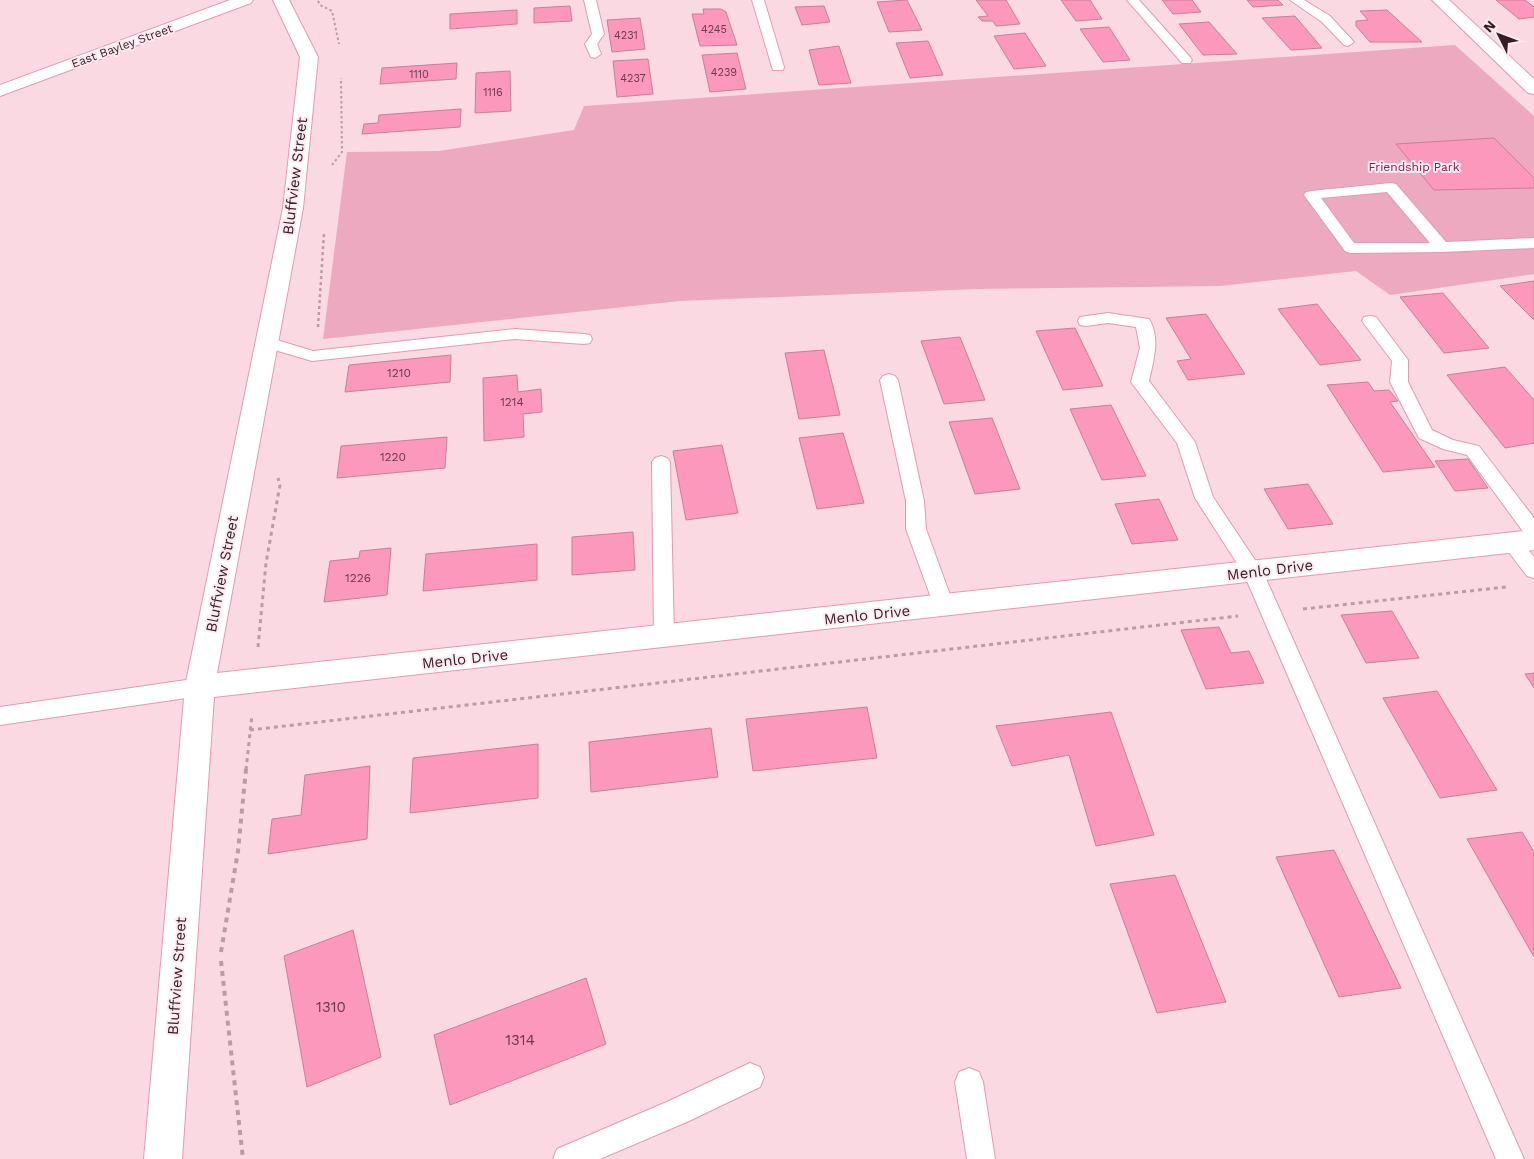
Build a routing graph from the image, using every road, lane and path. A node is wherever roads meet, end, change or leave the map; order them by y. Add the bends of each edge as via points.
1 (245, 0) edge
2 (281, 0) edge
3 (317, 0) edge
4 (590, 0) edge
5 (758, 0) edge
6 (1133, 0) edge
7 (1296, 0) edge
8 (1440, 0) edge
9 (1348, 42) dead end
10 (341, 50) dead end
11 (595, 54) dead end
12 (1186, 60) dead end
13 (778, 68) dead end
14 (341, 69) dead end
15 (1534, 89) edge
16 (0, 91) edge
17 (331, 167) dead end
18 (324, 232) dead end
19 (1534, 243) edge
20 (1442, 247) junction
21 (1086, 321) dead end
22 (1370, 321) dead end
23 (584, 339) dead end
24 (267, 342) junction
25 (318, 356) junction
26 (889, 380) dead end
27 (661, 462) dead end
28 (278, 477) dead end
29 (1526, 538) edge
30 (1534, 571) edge
31 (1253, 572) junction
32 (1514, 586) dead end
33 (944, 606) junction
34 (1270, 612) junction
35 (664, 637) junction
36 (255, 682) junction
37 (200, 688) junction
38 (0, 716) edge
39 (250, 730) junction
40 (750, 1077) dead end
41 (969, 1082) dead end
42 (164, 1159) edge
43 (243, 1159) edge
44 (567, 1159) edge
45 (981, 1159) edge
46 (1510, 1159) edge

1 - 16 street, East Bayley Street
2 - 24 street, Bluffview Street via 309,57 294,208
3 - 10 path via 332,11
4 - 11 lane via 598,34 591,44
5 - 13 lane
6 - 12 lane
7 - 9 lane via 1326,18
8 - 15 street
14 - 17 path via 342,152
18 - 25 path
19 - 20 lane
20 - 20 lane via 1350,248 1311,195 1391,188
21 - 31 lane via 1108,318 1143,323 1148,348 1140,382 1186,442 1204,498
22 - 29 lane via 1400,360 1399,382 1425,434 1449,445 1473,450
23 - 25 lane via 514,334
24 - 25 lane
24 - 37 street, Bluffview Street
26 - 33 lane via 916,501 916,530
27 - 35 lane
28 - 36 path via 280,485 266,563
29 - 30 lane
29 - 31 street, Menlo Drive
31 - 33 street, Menlo Drive
31 - 34 lane
32 - 34 path
33 - 35 street, Menlo Drive
34 - 39 path
34 - 46 lane
35 - 36 street, Menlo Drive
36 - 37 street, Menlo Drive
36 - 39 path
37 - 38 lane
37 - 42 street, Bluffview Street
39 - 43 path via 238,851 220,959
40 - 44 lane
41 - 45 lane

